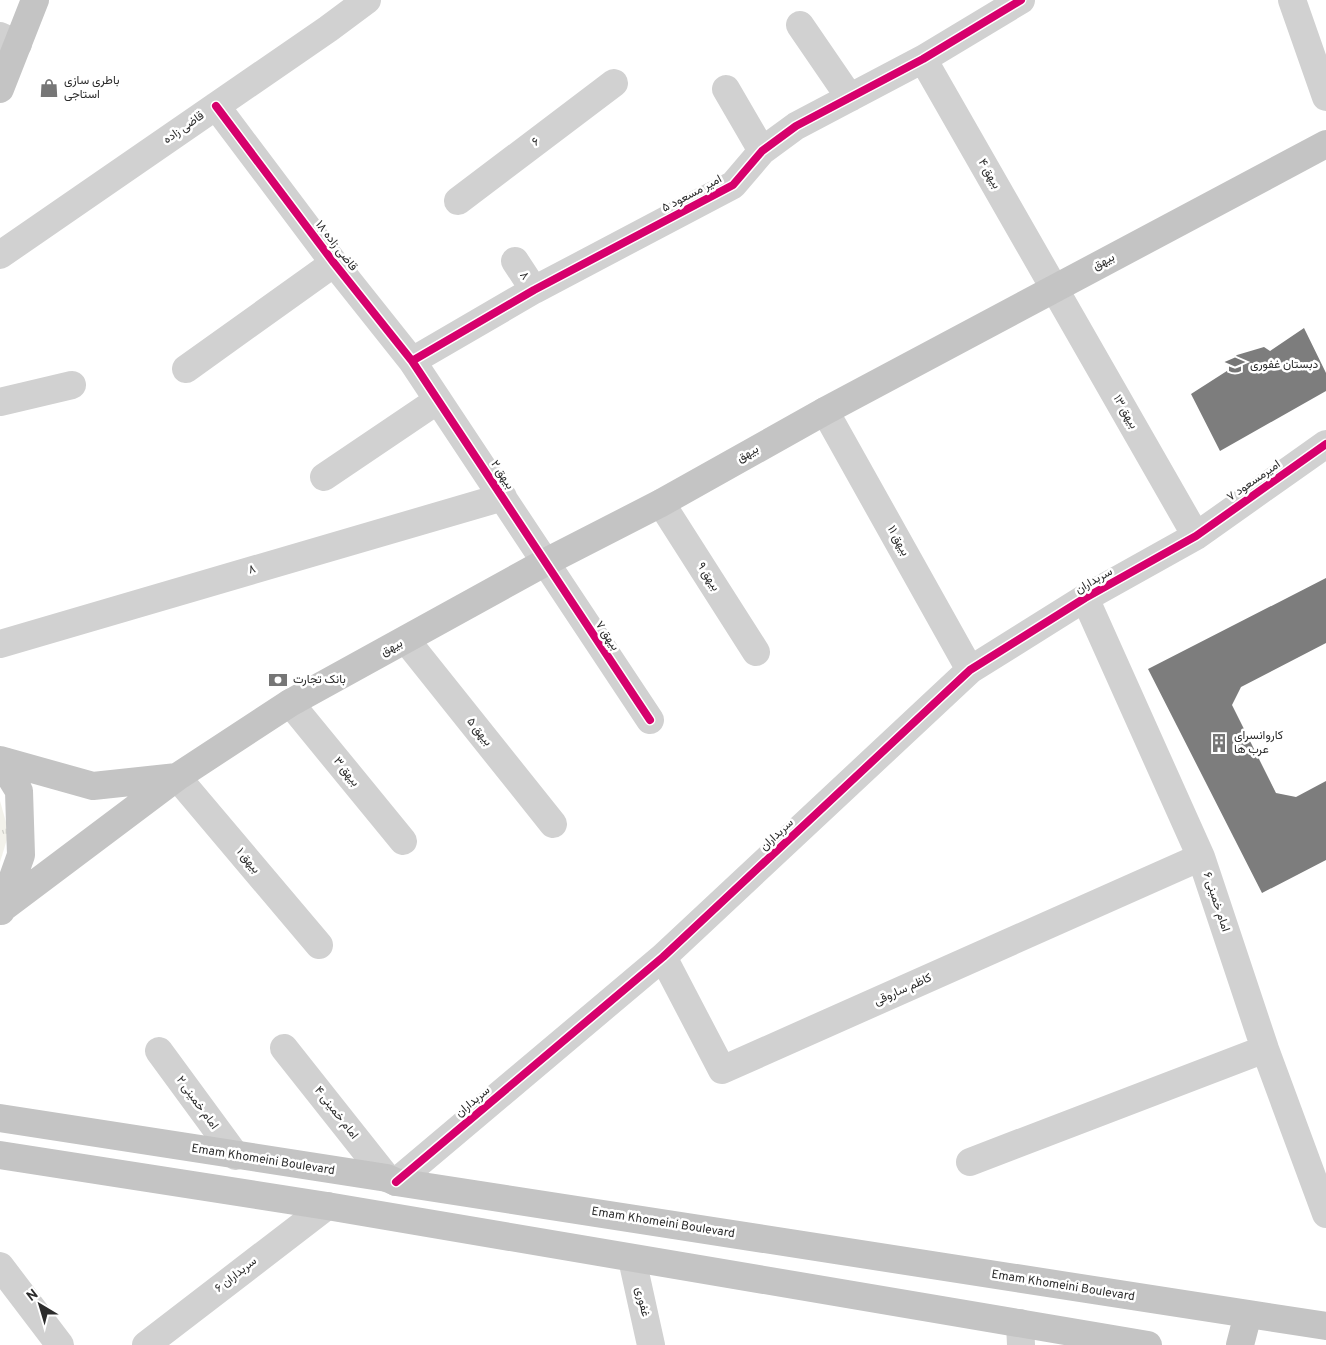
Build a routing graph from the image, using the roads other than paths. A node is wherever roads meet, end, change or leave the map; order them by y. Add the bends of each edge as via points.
1 (35, 0) edge
2 (367, 0) edge
3 (1021, 0) edge
4 (1292, 0) edge
5 (800, 25) dead end
6 (9, 40) edge
7 (924, 59) junction
8 (614, 83) dead end
9 (0, 89) edge
10 (726, 89) dead end
11 (1326, 97) edge
12 (850, 98) junction
13 (216, 106) junction
14 (1326, 144) edge
15 (762, 151) junction
16 (458, 201) dead end
17 (0, 255) edge
18 (515, 261) dead end
19 (334, 263) junction
20 (1055, 288) junction
21 (534, 290) junction
22 (412, 361) junction
23 (186, 369) dead end
24 (72, 386) dead end
25 (438, 400) junction
26 (0, 402) edge
27 (825, 411) junction
28 (1326, 444) edge
29 (324, 477) dead end
30 (503, 497) junction
31 (661, 503) junction
32 (1196, 536) junction
33 (544, 563) junction
34 (1085, 598) junction
35 (406, 640) junction
36 (0, 644) edge
37 (756, 652) dead end
38 (970, 670) junction
39 (290, 703) junction
40 (650, 720) dead end
41 (0, 760) edge
42 (177, 778) junction
43 (553, 824) dead end
44 (403, 841) dead end
45 (1201, 857) junction
46 (2, 910) edge
47 (319, 945) dead end
48 (663, 957) junction
49 (284, 1048) dead end
50 (1265, 1049) junction
51 (159, 1051) dead end
52 (0, 1118) edge
53 (148, 1142) junction
54 (0, 1155) edge
55 (236, 1156) junction
56 (970, 1162) dead end
57 (139, 1176) junction
58 (391, 1180) junction
59 (327, 1206) junction
60 (1326, 1214) edge
61 (632, 1258) junction
62 (5, 1281) edge
63 (1248, 1314) junction
64 (1326, 1326) edge
65 (1020, 1334) edge
66 (60, 1345) edge
67 (146, 1345) edge
68 (652, 1345) edge
69 (1148, 1345) edge
70 (1240, 1345) edge

1 - 6 main road
2 - 13 street, قاضی زاده
3 - 7 street, امیر مسعود ۵
4 - 11 street
5 - 12 street
6 - 9 main road
7 - 12 street, امیر مسعود ۵
7 - 20 street, بیهق ۴
8 - 16 street, ۶
10 - 15 street
12 - 15 street, امیر مسعود ۵ via 796,126
13 - 17 street, قاضی زاده
13 - 19 street, قاضی زاده ۱۸
14 - 20 main road, بیهق
15 - 21 street, امیر مسعود ۵ via 733,184
18 - 21 street, ۸
19 - 22 street, قاضی زاده ۱۸
19 - 23 street
20 - 27 main road, بیهق
20 - 32 street, بیهق ۱۳
21 - 22 street, امیر مسعود ۵
22 - 25 street, قاضی زاده ۱۸
24 - 26 street
25 - 29 street
25 - 30 street, بیهق ۲
27 - 31 main road, بیهق
27 - 38 street, بیهق ۱۱
28 - 32 street, امیرمسعود ۷
30 - 33 street, بیهق ۲
30 - 36 street, ۸
31 - 33 main road, بیهق
31 - 37 street, بیهق ۹
32 - 34 street, سربداران
33 - 35 main road, بیهق
33 - 40 street, بیهق ۷
34 - 38 street, سربداران
34 - 45 street, امام خمینی ۶
35 - 39 main road, بیهق
35 - 43 street, بیهق ۵
38 - 48 street, سربداران
39 - 42 main road, بیهق
39 - 44 street, بیهق ۳
41 - 42 main road via 93,786
41 - 46 main road via 19,791 21,855
42 - 46 main road, بیهق
42 - 47 street, بیهق ۱
45 - 48 street, کاظم ساروقی via 722,1070
45 - 50 street, امام خمینی ۶
48 - 58 street, سربداران
49 - 58 street, امام خمینی ۴
50 - 56 street
50 - 60 street, امام خمینی ۶
51 - 55 street, امام خمینی ۲
52 - 53 main road, Emam Khomeini Boulevard
53 - 55 main road, Emam Khomeini Boulevard
53 - 57 main road
54 - 57 main road
55 - 58 main road, Emam Khomeini Boulevard
57 - 59 main road
58 - 63 main road, Emam Khomeini Boulevard
59 - 61 main road
59 - 67 street, سربداران ۶
61 - 65 main road
61 - 68 street, غفوری
62 - 66 street
63 - 64 main road, Emam Khomeini Boulevard
63 - 70 main road
65 - 69 main road

